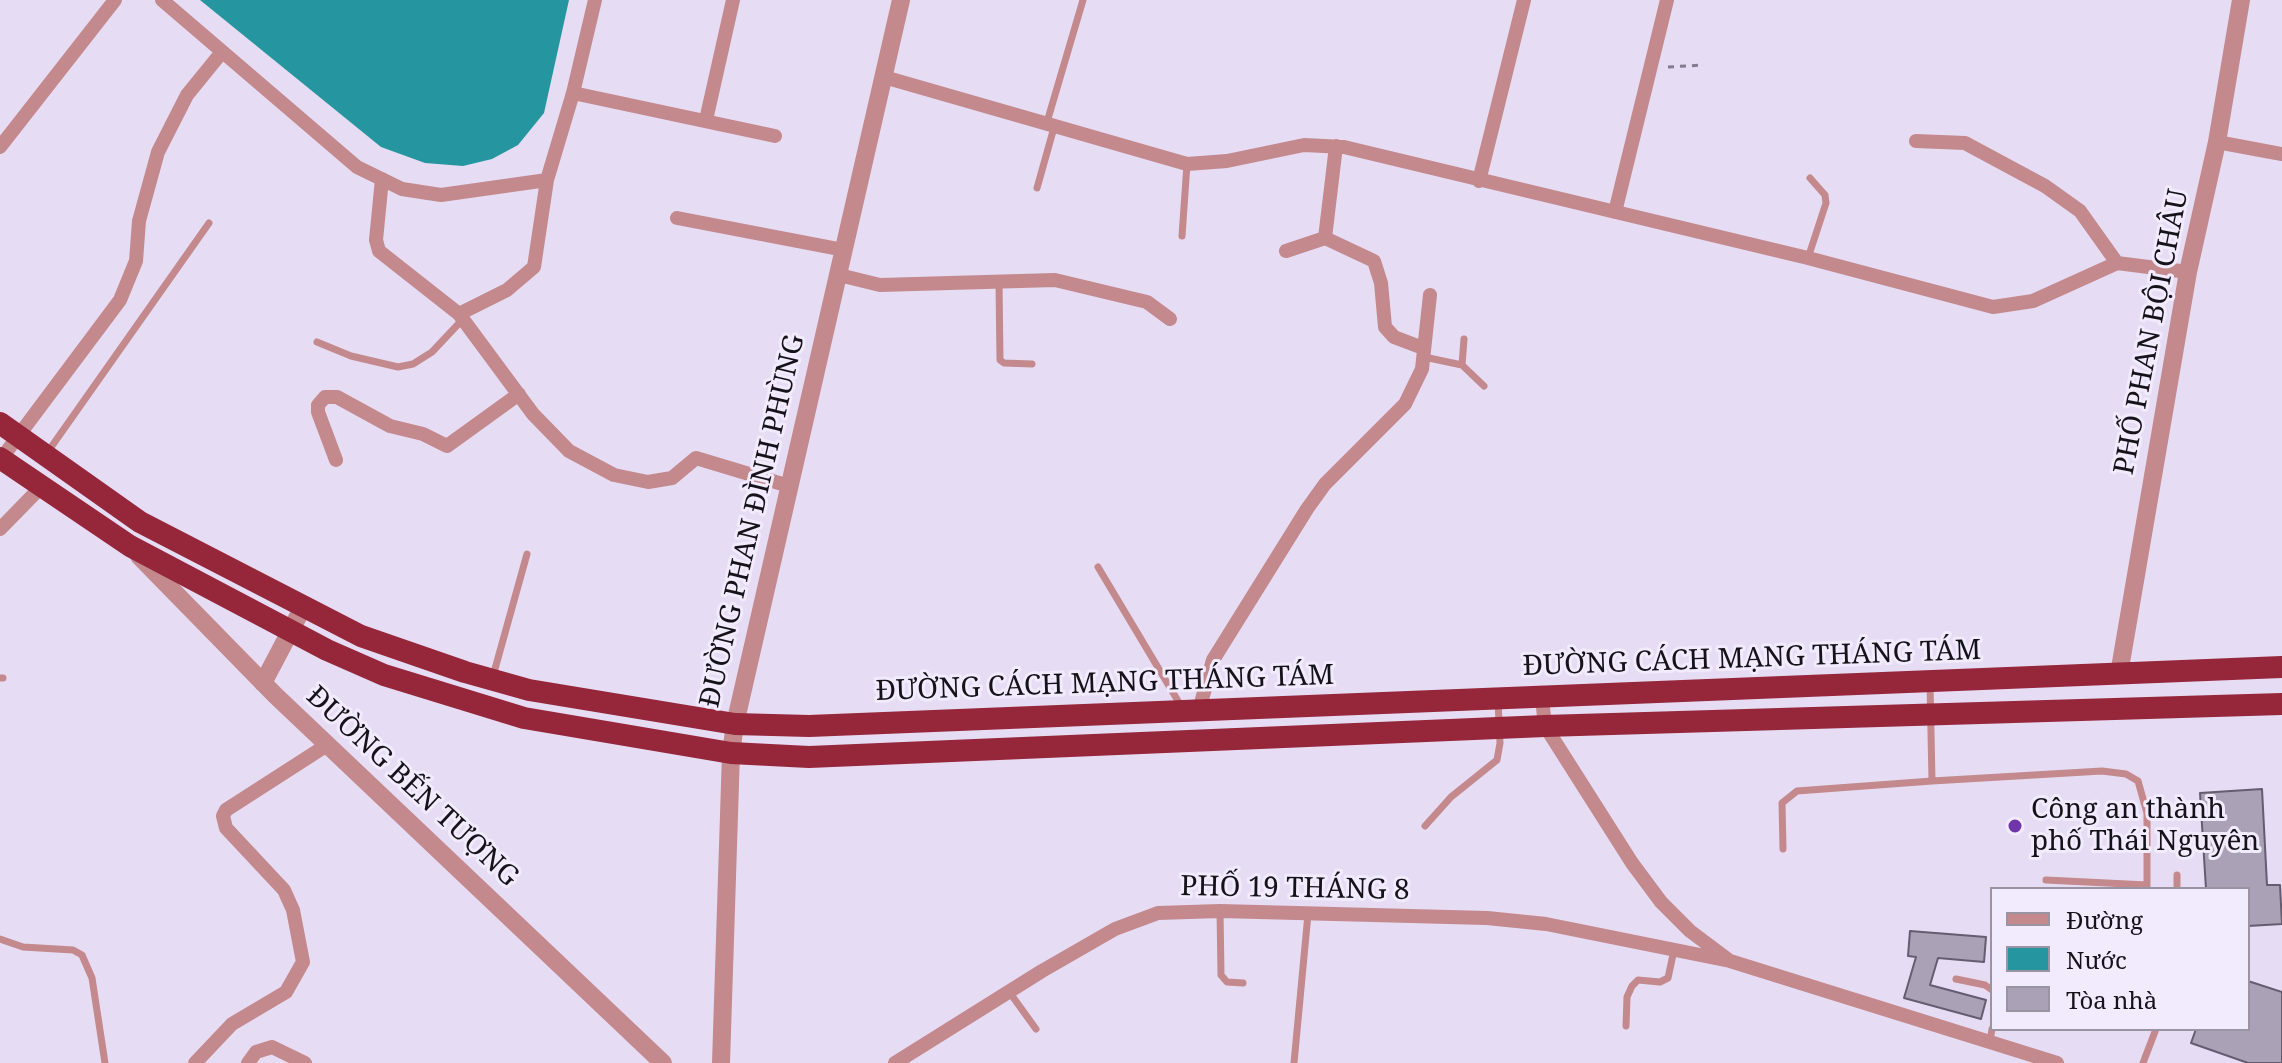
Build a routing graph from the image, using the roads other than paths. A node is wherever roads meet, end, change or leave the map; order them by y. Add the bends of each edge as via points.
1 (115, 0) edge
2 (162, 0) edge
3 (595, 0) edge
4 (733, 0) edge
5 (901, 0) edge
6 (1083, 0) edge
7 (1524, 0) edge
8 (1667, 0) edge
9 (2241, 0) edge
10 (222, 52) junction
11 (884, 77) junction
12 (573, 93) junction
13 (706, 120) junction
14 (1051, 123) junction
15 (775, 136) dead end
16 (1916, 141) dead end
17 (2217, 142) junction
18 (1336, 146) junction
19 (0, 147) edge
20 (2282, 154) edge
21 (1187, 164) junction
22 (1810, 178) dead end
23 (382, 179) junction
24 (547, 180) junction
25 (1479, 181) junction
26 (1037, 188) dead end
27 (1615, 212) junction
28 (677, 218) dead end
29 (209, 223) dead end
30 (1182, 236) dead end
31 (1325, 238) junction
32 (844, 250) junction
33 (1286, 251) dead end
34 (1808, 258) junction
35 (2117, 263) junction
36 (2188, 272) junction
37 (839, 275) junction
38 (999, 283) junction
39 (1430, 295) dead end
40 (461, 317) junction
41 (1170, 319) dead end
42 (1464, 339) dead end
43 (317, 342) dead end
44 (1423, 353) junction
45 (1032, 364) dead end
46 (1462, 365) junction
47 (1484, 386) dead end
48 (519, 394) junction
49 (8, 430) edge
50 (45, 457) junction
51 (0, 458) edge
52 (336, 460) dead end
53 (42, 486) junction
54 (789, 486) junction
55 (0, 529) edge
56 (130, 546) junction
57 (527, 554) dead end
58 (1098, 567) dead end
59 (303, 607) junction
60 (291, 631) junction
61 (2282, 667) edge
62 (2119, 674) junction
63 (492, 680) junction
64 (1929, 682) junction
65 (263, 683) junction
66 (1498, 698) junction
67 (1542, 698) junction
68 (2282, 704) edge
69 (1191, 711) junction
70 (1931, 713) junction
71 (735, 724) junction
72 (1545, 726) junction
73 (1500, 730) junction
74 (327, 745) junction
75 (731, 753) junction
76 (1932, 781) junction
77 (1425, 826) dead end
78 (1783, 849) dead end
79 (2177, 875) dead end
80 (2046, 880) dead end
81 (2147, 887) edge
82 (2177, 887) edge
83 (1220, 911) junction
84 (1308, 914) junction
85 (0, 939) edge
86 (1674, 950) junction
87 (1730, 961) junction
88 (1956, 979) dead end
89 (1243, 983) dead end
90 (1990, 989) edge
91 (1010, 993) junction
92 (1626, 1026) dead end
93 (1036, 1029) dead end
94 (2155, 1031) edge
95 (1991, 1035) edge
96 (105, 1063) edge
97 (195, 1063) edge
98 (248, 1063) edge
99 (305, 1063) edge
100 (663, 1063) edge
101 (721, 1063) edge
102 (895, 1063) edge
103 (1294, 1063) edge
104 (2057, 1063) edge
105 (2143, 1063) edge

1 - 19 street
2 - 10 street
3 - 12 street
4 - 13 street
5 - 11 street, ĐƯỜNG PHAN ĐÌNH PHÙNG
6 - 14 lane
7 - 25 street
8 - 27 street
9 - 17 street, PHỐ PHAN BỘI CHÂU
10 - 23 street via 357,167
10 - 49 street via 187,95 158,152 139,221 136,261 120,300
11 - 14 street
11 - 32 street, ĐƯỜNG PHAN ĐÌNH PHÙNG
12 - 13 street
12 - 24 street
13 - 15 street
14 - 21 street
14 - 26 lane
16 - 35 street via 1965,143 2045,186 2080,211
17 - 20 street
17 - 36 street, PHỐ PHAN BỘI CHÂU
18 - 21 street via 1304,145
18 - 25 street
18 - 31 street
21 - 30 lane
22 - 34 lane via 1826,203
23 - 24 street via 402,189 441,195
23 - 40 street via 379,251
24 - 40 street via 534,267
25 - 27 street
27 - 34 street
28 - 32 street
29 - 50 lane
31 - 33 street
31 - 44 street via 1374,261 1385,327
32 - 37 street, ĐƯỜNG PHAN ĐÌNH PHÙNG
34 - 35 street via 1993,307 2033,301
35 - 36 street
36 - 62 street, PHỐ PHAN BỘI CHÂU
37 - 38 street via 880,285
37 - 54 street, ĐƯỜNG PHAN ĐÌNH PHÙNG
38 - 41 street via 1041,278 1069,283 1147,302
38 - 45 lane via 1000,360
39 - 44 street
40 - 43 lane via 432,352 398,367
40 - 48 street
42 - 46 lane
44 - 46 lane
44 - 69 street via 1419,379 1405,404 1325,484 1213,660
46 - 47 lane
48 - 52 street via 447,446 390,426 337,397 325,397 318,412
48 - 54 street via 569,451 614,475 663,481 696,458
49 - 50 highway, ĐƯỜNG CÁCH MẠNG THÁNG TÁM
49 - 51 street
50 - 59 highway, ĐƯỜNG CÁCH MẠNG THÁNG TÁM via 140,522
51 - 53 highway
53 - 55 street
53 - 56 highway
54 - 71 street, ĐƯỜNG PHAN ĐÌNH PHÙNG
56 - 60 highway
56 - 65 street, ĐƯỜNG BẾN TƯỢNG
57 - 63 lane
58 - 69 lane
59 - 60 street
59 - 63 highway, ĐƯỜNG CÁCH MẠNG THÁNG TÁM via 361,636
60 - 65 street
60 - 75 highway via 384,675 524,718
61 - 62 highway, ĐƯỜNG CÁCH MẠNG THÁNG TÁM
62 - 64 highway, ĐƯỜNG CÁCH MẠNG THÁNG TÁM
63 - 71 highway, ĐƯỜNG CÁCH MẠNG THÁNG TÁM
64 - 67 highway, ĐƯỜNG CÁCH MẠNG THÁNG TÁM
64 - 70 lane
65 - 74 street, ĐƯỜNG BẾN TƯỢNG
66 - 67 highway, ĐƯỜNG CÁCH MẠNG THÁNG TÁM
66 - 69 highway, ĐƯỜNG CÁCH MẠNG THÁNG TÁM
66 - 73 lane
67 - 72 street
68 - 70 highway
69 - 71 highway, ĐƯỜNG CÁCH MẠNG THÁNG TÁM via 809,726
70 - 72 highway
70 - 76 lane
71 - 75 street, ĐƯỜNG PHAN ĐÌNH PHÙNG
72 - 73 highway
72 - 87 street via 1661,902
73 - 75 highway via 809,757
73 - 77 lane via 1497,760
74 - 97 street via 223,816 226,828 284,890 303,962 286,992 232,1024
74 - 100 street, ĐƯỜNG BẾN TƯỢNG
75 - 101 street, ĐƯỜNG PHAN ĐÌNH PHÙNG
76 - 78 lane via 1797,791 1782,803
76 - 81 lane via 2126,774 2138,781 2147,813
79 - 82 lane
80 - 81 lane
83 - 84 street, PHỐ 19 THÁNG 8
83 - 89 lane via 1221,975 1227,982
83 - 91 street, PHỐ 19 THÁNG 8 via 1158,913 1115,929
84 - 86 street, PHỐ 19 THÁNG 8 via 1487,918 1546,924
84 - 103 lane
85 - 96 lane via 82,955 92,978
86 - 87 street, PHỐ 19 THÁNG 8
86 - 92 lane via 1668,978 1638,980 1632,986
87 - 95 street
88 - 90 lane
91 - 93 lane
91 - 102 street, PHỐ 19 THÁNG 8
94 - 105 lane
95 - 104 street
98 - 99 street via 256,1052 272,1047

